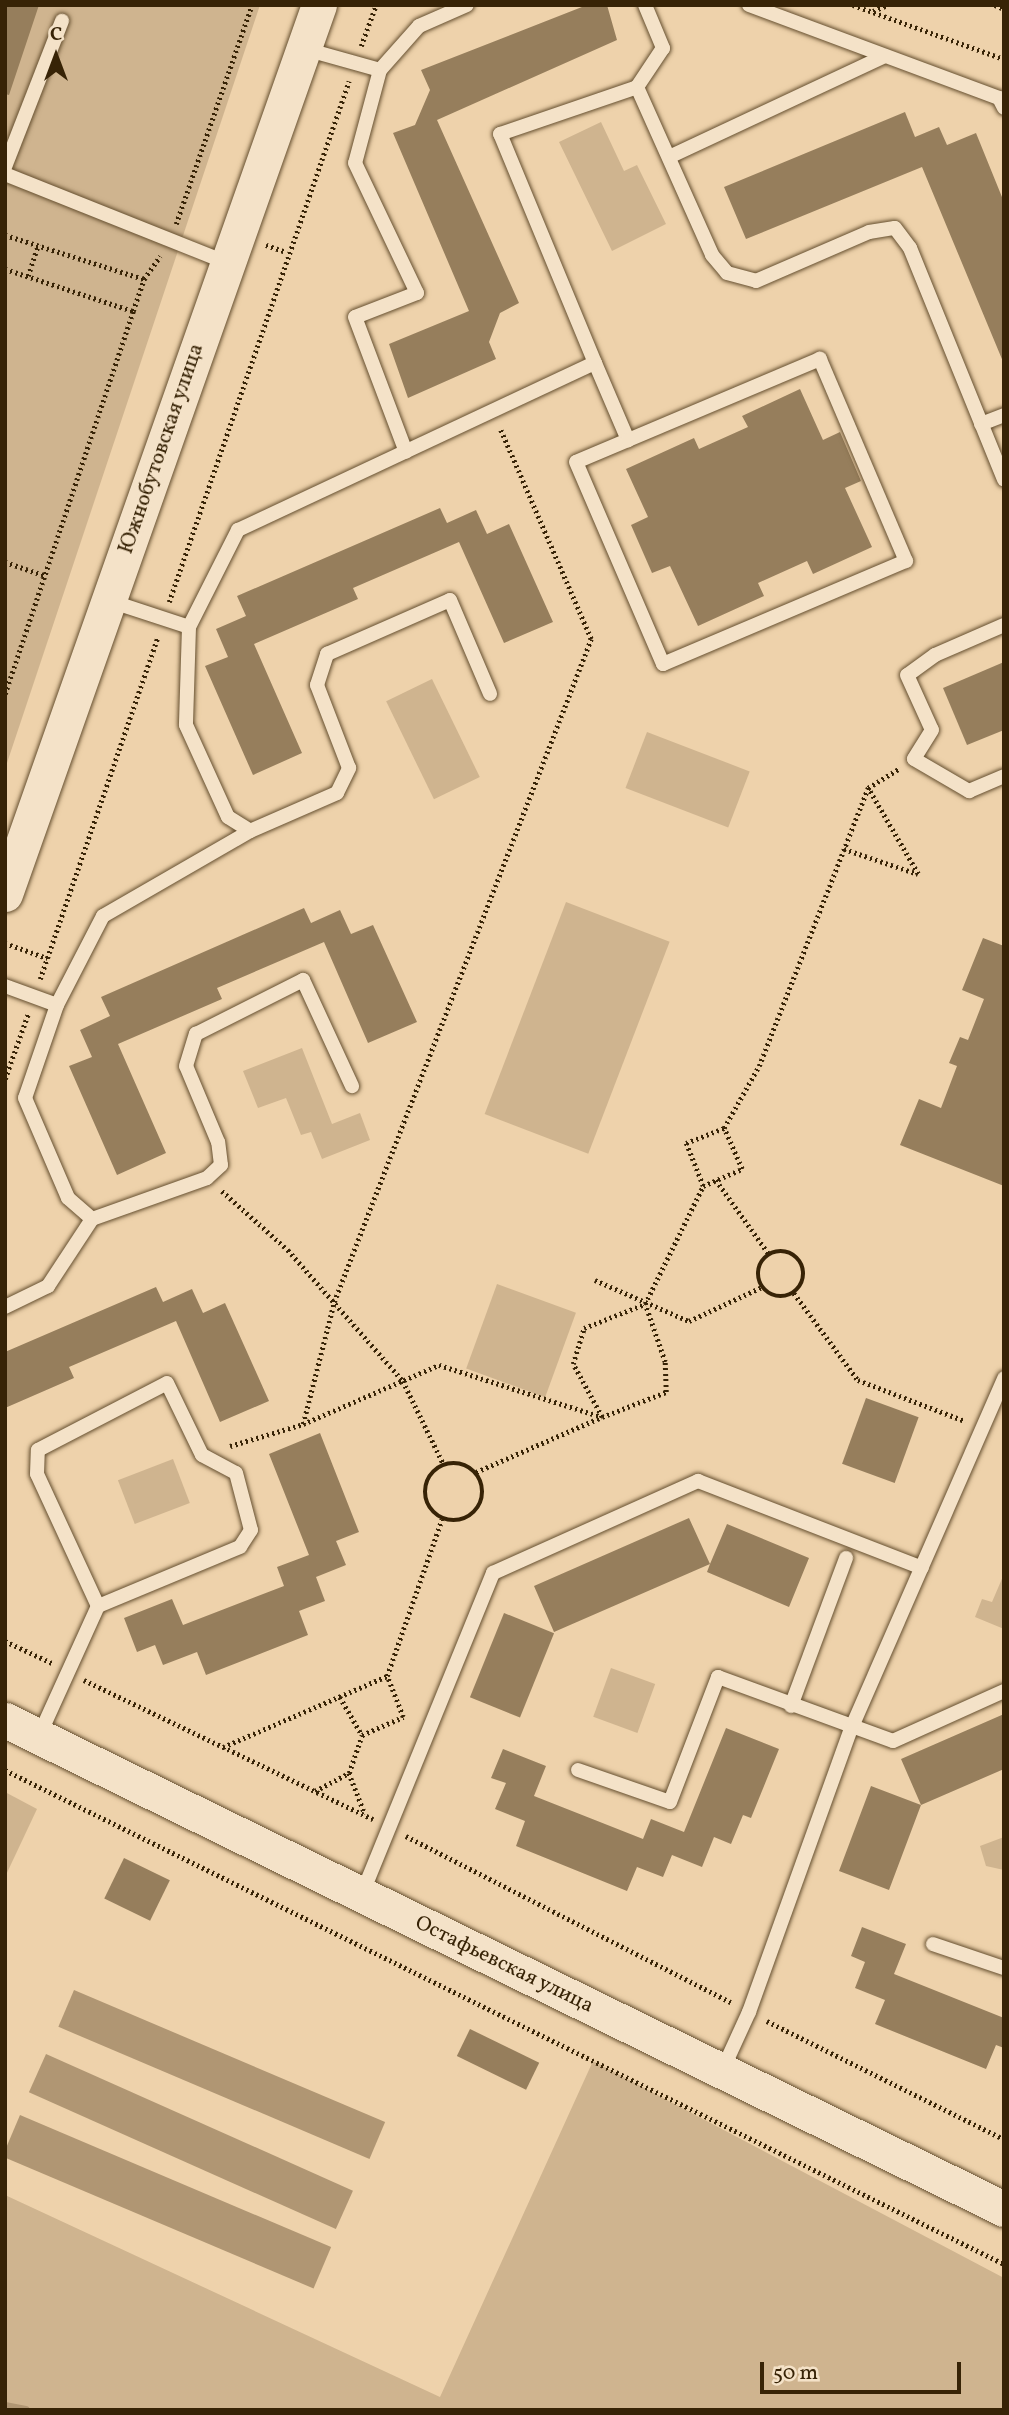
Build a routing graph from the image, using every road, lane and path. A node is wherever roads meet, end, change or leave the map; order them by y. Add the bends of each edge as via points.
1 (253, 5) edge
2 (319, 5) edge
3 (376, 5) edge
4 (467, 5) edge
5 (645, 5) edge
6 (749, 5) edge
7 (853, 5) edge
8 (888, 5) edge
9 (995, 5) edge
10 (1004, 9) edge
11 (871, 12) junction
12 (62, 21) dead end
13 (304, 48) junction
14 (885, 56) junction
15 (1004, 59) edge
16 (355, 63) junction
17 (380, 70) junction
18 (637, 87) junction
19 (1004, 108) edge
20 (669, 157) junction
21 (5, 167) edge
22 (5, 174) edge
23 (5, 235) edge
24 (171, 240) junction
25 (38, 245) junction
26 (227, 263) junction
27 (5, 269) edge
28 (28, 276) junction
29 (145, 279) junction
30 (133, 311) junction
31 (595, 363) junction
32 (492, 412) junction
33 (1004, 415) edge
34 (981, 424) junction
35 (628, 440) junction
36 (407, 452) junction
37 (1004, 480) edge
38 (5, 562) edge
39 (46, 576) junction
40 (108, 601) junction
41 (164, 619) junction
42 (1004, 625) edge
43 (189, 627) junction
44 (5, 694) edge
45 (490, 694) dead end
46 (914, 759) junction
47 (1004, 776) edge
48 (868, 788) junction
49 (250, 831) junction
50 (844, 849) junction
51 (5, 894) edge
52 (5, 943) edge
53 (48, 958) junction
54 (5, 986) edge
55 (34, 997) junction
56 (57, 1005) junction
57 (5, 1079) edge
58 (352, 1086) dead end
59 (724, 1128) junction
60 (207, 1178) junction
61 (716, 1180) junction
62 (703, 1185) junction
63 (92, 1219) junction
64 (769, 1254) junction
65 (595, 1280) dead end
66 (762, 1287) junction
67 (794, 1293) junction
68 (334, 1302) junction
69 (645, 1304) junction
70 (5, 1307) edge
71 (1004, 1378) edge
72 (403, 1381) junction
73 (602, 1417) junction
74 (303, 1424) junction
75 (983, 1427) junction
76 (202, 1455) junction
77 (444, 1465) junction
78 (476, 1472) junction
79 (442, 1519) junction
80 (846, 1558) dead end
81 (922, 1568) junction
82 (97, 1606) junction
83 (5, 1640) edge
84 (68, 1671) junction
85 (387, 1676) junction
86 (1004, 1691) edge
87 (340, 1697) junction
88 (791, 1706) junction
89 (5, 1720) edge
90 (851, 1729) junction
91 (362, 1735) junction
92 (39, 1737) junction
93 (223, 1747) junction
94 (5, 1770) edge
95 (578, 1770) dead end
96 (349, 1773) junction
97 (315, 1791) junction
98 (365, 1816) junction
99 (392, 1829) junction
100 (361, 1895) junction
101 (933, 1944) dead end
102 (1004, 1968) edge
103 (749, 2012) junction
104 (722, 2072) junction
105 (1004, 2139) edge
106 (1004, 2209) edge
107 (1004, 2264) edge

1 - 24 path
2 - 13 street, Южнобутовская улица
3 - 16 path
4 - 17 lane via 419,26
5 - 18 lane via 663,48
6 - 14 lane
7 - 11 path
8 - 11 path
9 - 10 path
11 - 15 path
12 - 21 lane
13 - 16 lane
13 - 26 street, Южнобутовская улица
14 - 19 lane via 999,98
14 - 20 lane
16 - 17 lane
16 - 41 path via 286,252
17 - 36 lane via 355,163 417,293 355,317
18 - 20 lane
18 - 31 lane via 500,134
20 - 34 lane via 712,255 726,273 756,281 869,232 895,228 910,248
22 - 24 lane
23 - 25 path
24 - 26 lane
24 - 29 path
25 - 28 path
25 - 29 path
26 - 40 street, Южнобутовская улица
27 - 28 path
28 - 30 path
29 - 30 path
30 - 39 path
31 - 32 lane
31 - 35 lane
32 - 36 lane
32 - 68 path via 591,639
33 - 34 lane
34 - 37 lane
35 - 35 lane via 576,462 663,664 906,561 820,359
36 - 43 lane via 238,530
38 - 39 path
39 - 44 path
40 - 41 lane
40 - 51 street, Южнобутовская улица
41 - 43 lane
41 - 53 path
42 - 46 lane via 935,655 907,675 932,730
43 - 49 lane via 186,725 228,817
45 - 49 lane via 450,600 327,654 317,685 349,768 337,793
46 - 47 lane via 969,791
46 - 48 path
48 - 50 path
48 - 50 path via 918,874
49 - 56 lane via 103,916
50 - 59 path via 759,1066
52 - 53 path
53 - 55 path
54 - 55 lane
55 - 56 lane
55 - 57 path
56 - 63 lane via 25,1098 68,1198
58 - 60 lane via 303,980 196,1034 186,1066 218,1142 221,1165
59 - 61 path via 742,1169
59 - 62 path via 686,1143
60 - 63 lane
60 - 68 path via 288,1250
61 - 62 path
61 - 64 path
62 - 69 path
63 - 70 lane via 48,1286
64 - 66 path via 758,1269
64 - 67 path via 786,1251 801,1262 804,1279
65 - 69 path
66 - 67 path via 776,1297
66 - 69 path via 690,1321
67 - 75 path via 859,1380
68 - 72 path
68 - 74 path
69 - 73 path via 665,1362 666,1392
69 - 73 path via 584,1328 573,1364
71 - 75 lane
72 - 73 path via 439,1365
72 - 74 path
72 - 77 path
73 - 78 path
74 - 76 path
75 - 81 lane
76 - 82 lane via 236,1473 251,1530 240,1547
76 - 82 lane via 167,1383 38,1450 37,1474
77 - 78 path via 466,1465
77 - 79 path via 434,1471 425,1492 433,1513
78 - 79 path via 482,1482 482,1504 465,1520
79 - 85 path
80 - 88 lane
81 - 90 lane
81 - 99 lane via 698,1481 494,1573
82 - 84 lane
83 - 84 path
84 - 92 lane
84 - 93 path
85 - 87 path
85 - 91 path via 403,1717
86 - 90 lane via 893,1741
87 - 91 path
87 - 93 path
88 - 90 lane
88 - 95 lane via 718,1677 670,1802
89 - 92 street, Остафьевская улица
90 - 103 lane
91 - 96 path
92 - 100 street, Остафьевская улица
93 - 97 path
94 - 107 path
96 - 97 path
96 - 98 path
97 - 98 path
98 - 99 path
99 - 100 lane
99 - 103 path
100 - 104 street, Остафьевская улица
101 - 102 lane
103 - 104 lane
103 - 105 path
104 - 106 street, Остафьевская улица

